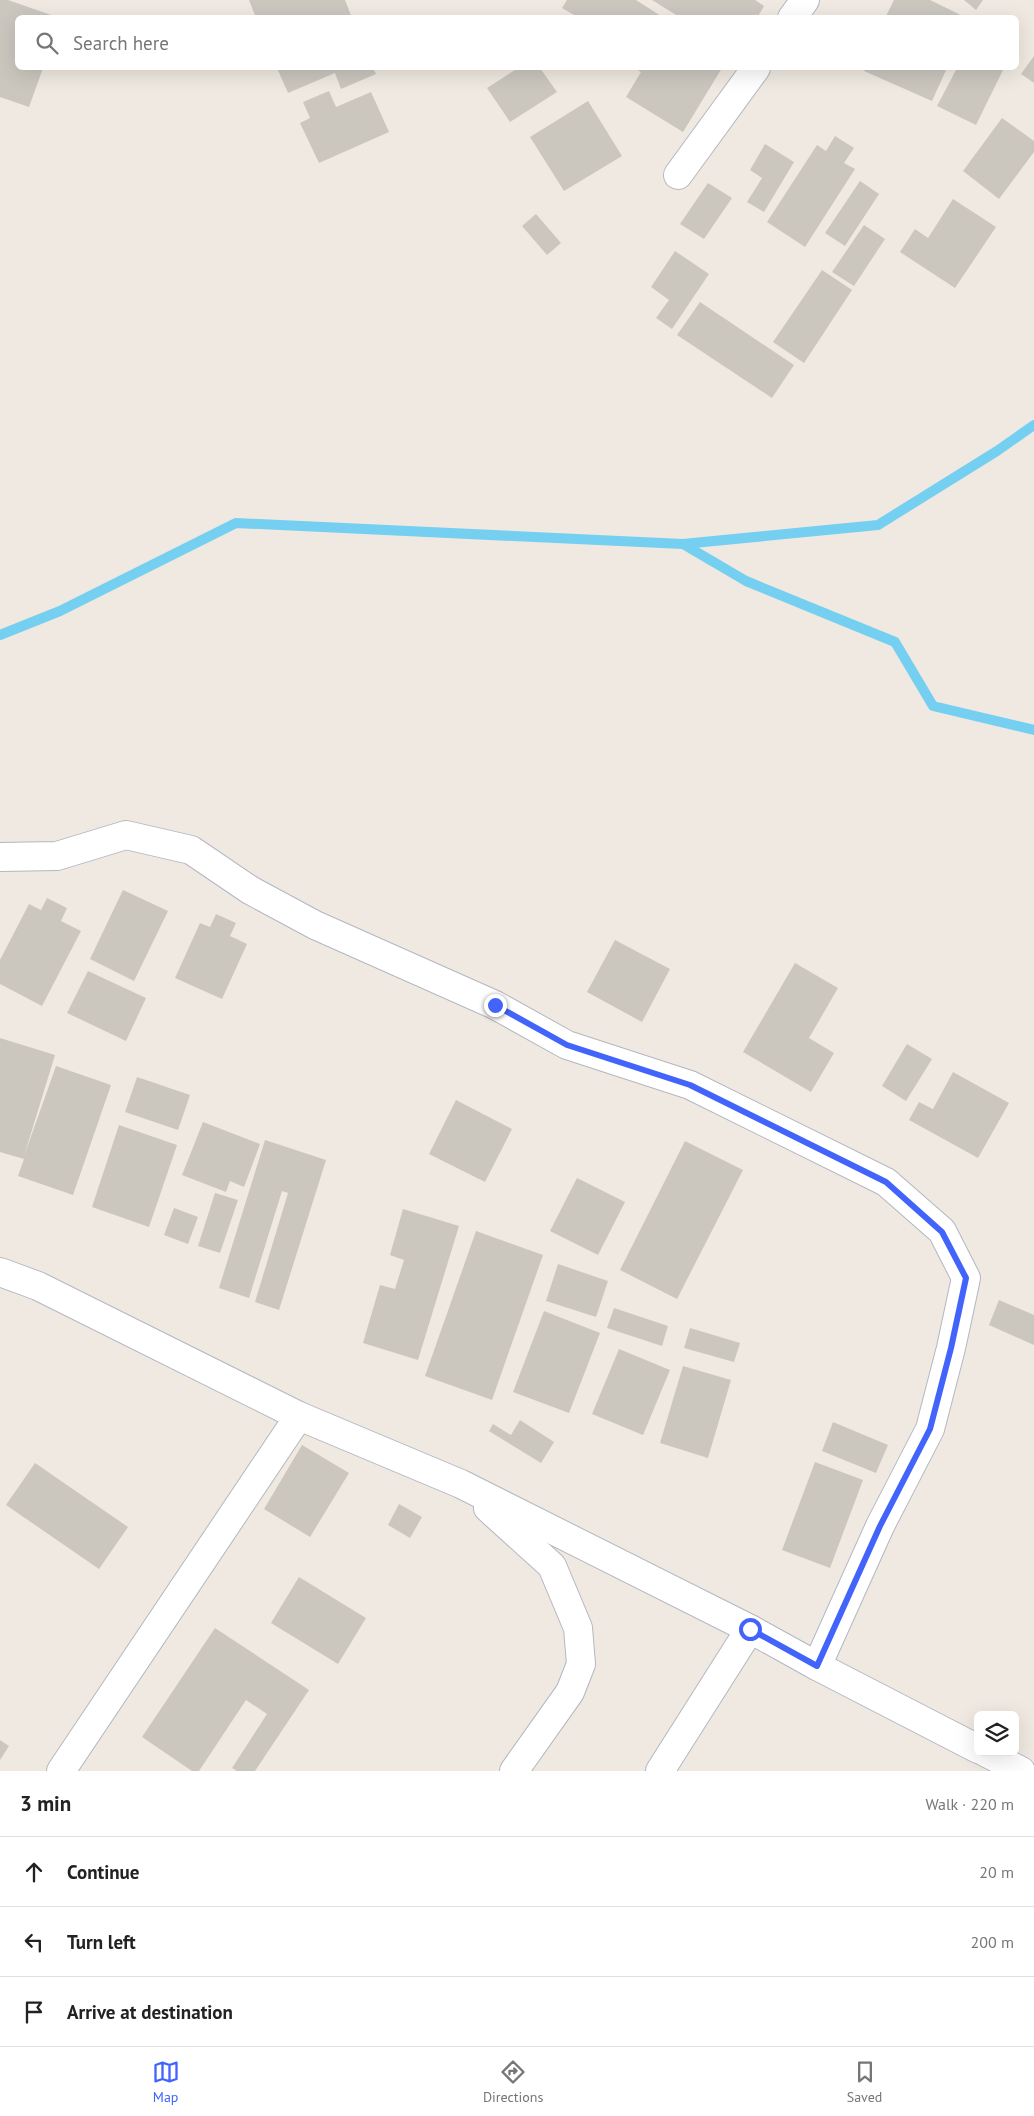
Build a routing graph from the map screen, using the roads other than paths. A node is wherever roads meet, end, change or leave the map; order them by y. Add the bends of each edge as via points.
1 (805, 0) edge
2 (794, 15) edge
3 (755, 70) edge
4 (678, 175) dead end
5 (0, 857) edge
6 (0, 1272) edge
7 (299, 1416) junction
8 (461, 1484) junction
9 (750, 1629) junction
10 (817, 1666) junction
11 (974, 1747) edge
12 (993, 1756) edge
13 (61, 1771) edge
14 (514, 1771) edge
15 (660, 1771) edge
16 (1022, 1771) edge

1 - 2 street
3 - 4 street
5 - 10 street via 57,856 126,835 191,850 250,890 315,925 495,1005 567,1045 690,1085 886,1182 942,1232 966,1278 930,1429 880,1526
6 - 7 street via 38,1286
7 - 8 street
7 - 13 street
8 - 9 street
8 - 14 street via 552,1566 578,1628 581,1664 570,1692
9 - 10 street
9 - 15 street
10 - 11 street
12 - 16 street

